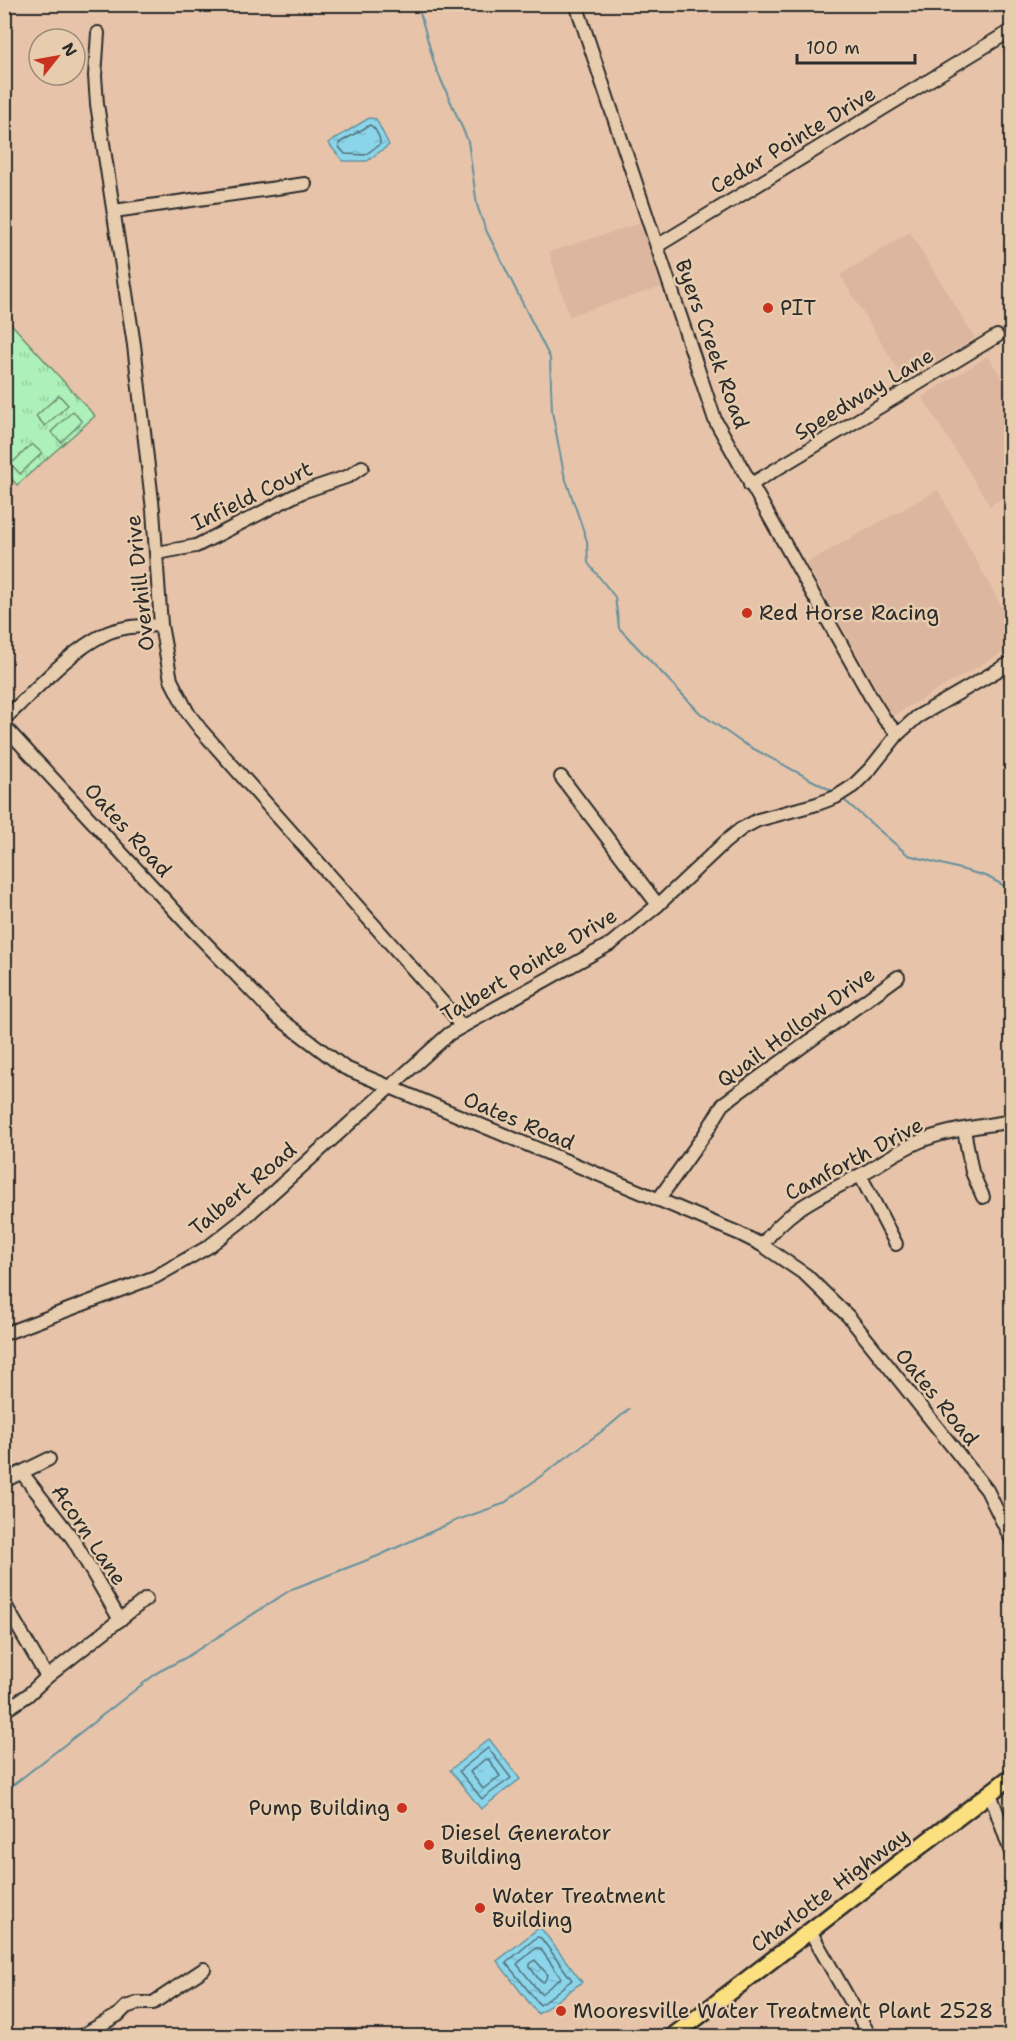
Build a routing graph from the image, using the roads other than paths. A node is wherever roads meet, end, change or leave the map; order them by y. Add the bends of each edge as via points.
1 (576, 4) edge
2 (1011, 30) edge
3 (98, 33) dead end
4 (305, 184) dead end
5 (114, 211) junction
6 (657, 246) junction
7 (998, 336) dead end
8 (362, 467) dead end
9 (750, 485) junction
10 (157, 553) junction
11 (161, 625) junction
12 (1011, 662) edge
13 (4, 719) edge
14 (4, 726) edge
15 (898, 734) junction
16 (561, 777) dead end
17 (658, 905) junction
18 (898, 976) dead end
19 (461, 1027) junction
20 (389, 1087) junction
21 (1011, 1121) edge
22 (964, 1130) junction
23 (860, 1175) junction
24 (983, 1197) dead end
25 (658, 1200) junction
26 (896, 1244) dead end
27 (762, 1245) junction
28 (4, 1334) edge
29 (49, 1459) dead end
30 (22, 1473) junction
31 (4, 1481) edge
32 (1011, 1541) edge
33 (146, 1599) dead end
34 (4, 1603) edge
35 (120, 1620) junction
36 (47, 1677) junction
37 (4, 1711) edge
38 (1011, 1776) edge
39 (990, 1793) junction
40 (1011, 1855) edge
41 (810, 1931) junction
42 (204, 1970) dead end
43 (81, 2037) edge
44 (673, 2037) edge
45 (870, 2037) edge

1 - 6 street, Byers Creek Road
2 - 6 street, Cedar Pointe Drive
3 - 5 street, Overhill Drive via 97,104
4 - 5 street
5 - 10 street, Overhill Drive via 134,345
6 - 9 street, Byers Creek Road via 715,420
7 - 9 street, Speedway Lane
8 - 10 street, Infield Court via 350,476 294,495 196,546
9 - 15 street, Byers Creek Road via 872,699
10 - 11 street, Overhill Drive
11 - 13 street via 128,627 104,634 77,652
11 - 19 street, Overhill Drive via 171,680 188,713
12 - 15 street, Talbert Pointe Drive via 925,711
14 - 20 street, Oates Road via 275,1015 345,1068
15 - 17 street, Talbert Pointe Drive via 853,786 836,797 758,820 741,829
16 - 17 street
17 - 19 street, Talbert Pointe Drive via 612,943
18 - 25 street, Quail Hollow Drive via 724,1103
19 - 20 street, Talbert Pointe Drive
20 - 25 street, Oates Road
20 - 28 street, Talbert Road via 208,1247 155,1277
21 - 22 street, Camforth Drive
22 - 23 street, Camforth Drive via 927,1139
22 - 24 street via 972,1172
23 - 26 street
23 - 27 street, Camforth Drive via 804,1204 773,1230
25 - 27 street, Oates Road
27 - 32 street, Oates Road via 806,1275 849,1317 987,1490
29 - 30 street
30 - 31 street
30 - 35 street, Acorn Lane via 73,1539
33 - 35 street
34 - 36 street
35 - 36 street
36 - 37 street
38 - 39 main road, Charlotte Highway
39 - 40 street
39 - 41 main road, Charlotte Highway
41 - 44 main road, Charlotte Highway
41 - 45 street
42 - 43 street via 153,2003 138,2002 126,2007

